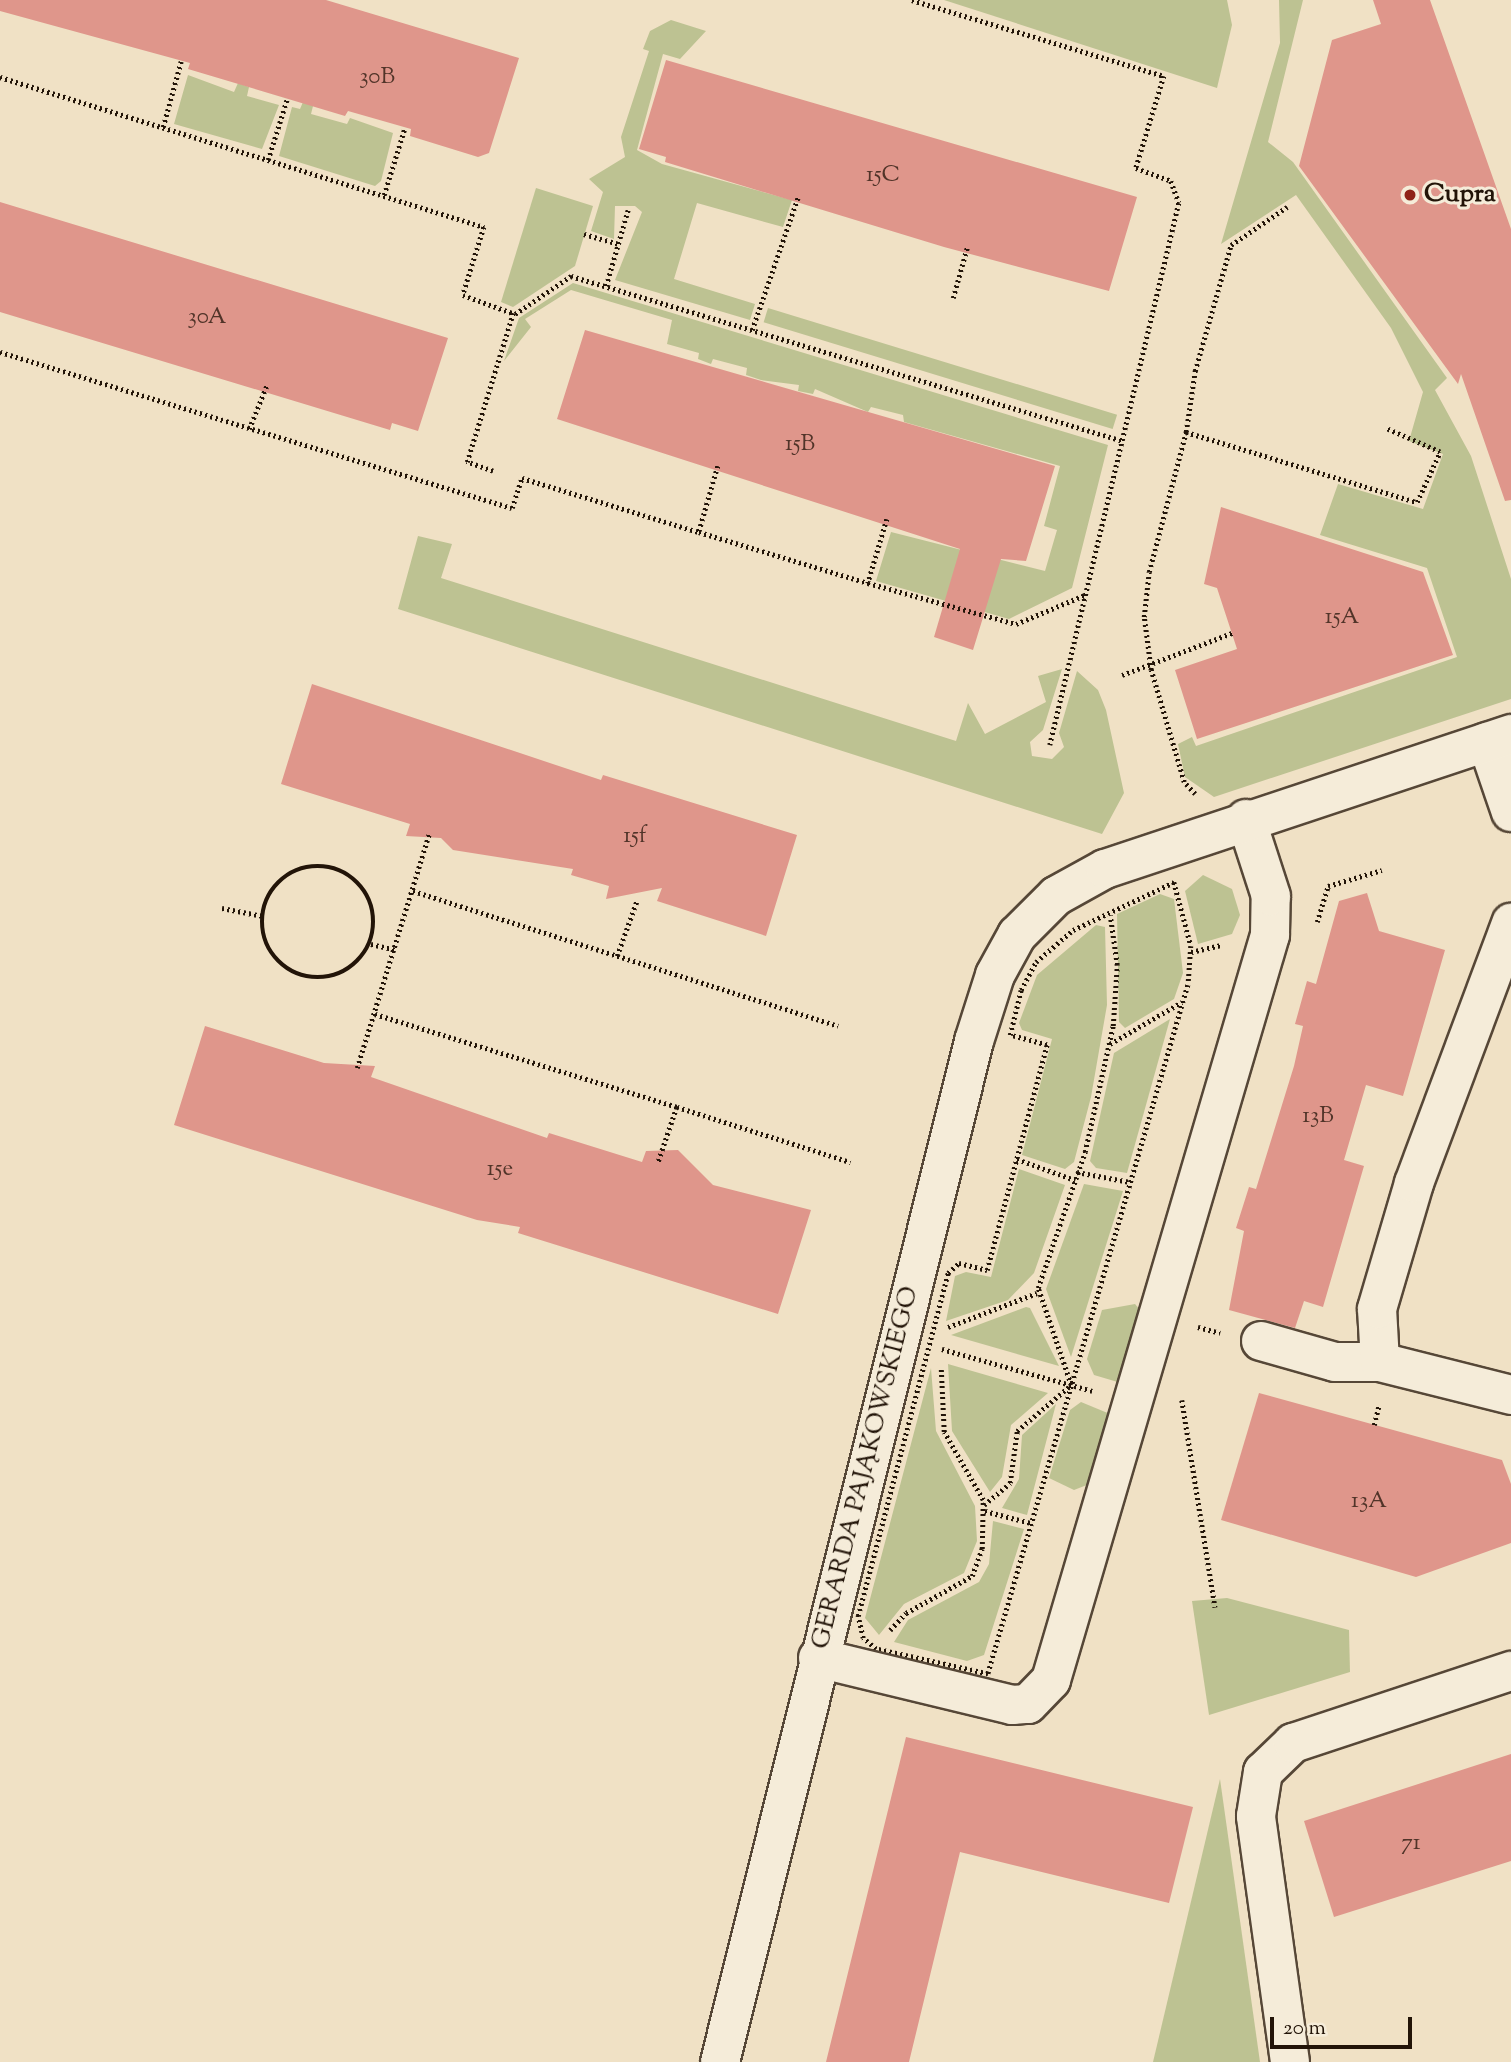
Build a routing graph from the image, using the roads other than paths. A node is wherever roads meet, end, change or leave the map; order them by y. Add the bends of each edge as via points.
1 (1499, 738) edge
2 (1511, 811) edge
3 (1246, 819) junction
4 (1511, 923) edge
5 (1261, 1341) dead end
6 (1380, 1362) junction
7 (1511, 1395) edge
8 (818, 1658) junction
9 (1511, 1671) edge
10 (720, 2062) edge
11 (1290, 2062) edge

1 - 2 street
1 - 3 street, GERARDA PAJĄKOWSKIEGO
3 - 8 street, GERARDA PAJĄKOWSKIEGO via 1163,846 1056,896 1017,935 988,992 920,1338
3 - 8 street via 1271,896 1272,925 1042,1695 1012,1706
4 - 6 street via 1414,1183 1377,1309
5 - 6 street via 1335,1362
6 - 7 street
8 - 10 street, GERARDA PAJĄKOWSKIEGO
9 - 11 street via 1293,1742 1263,1772 1256,1816

